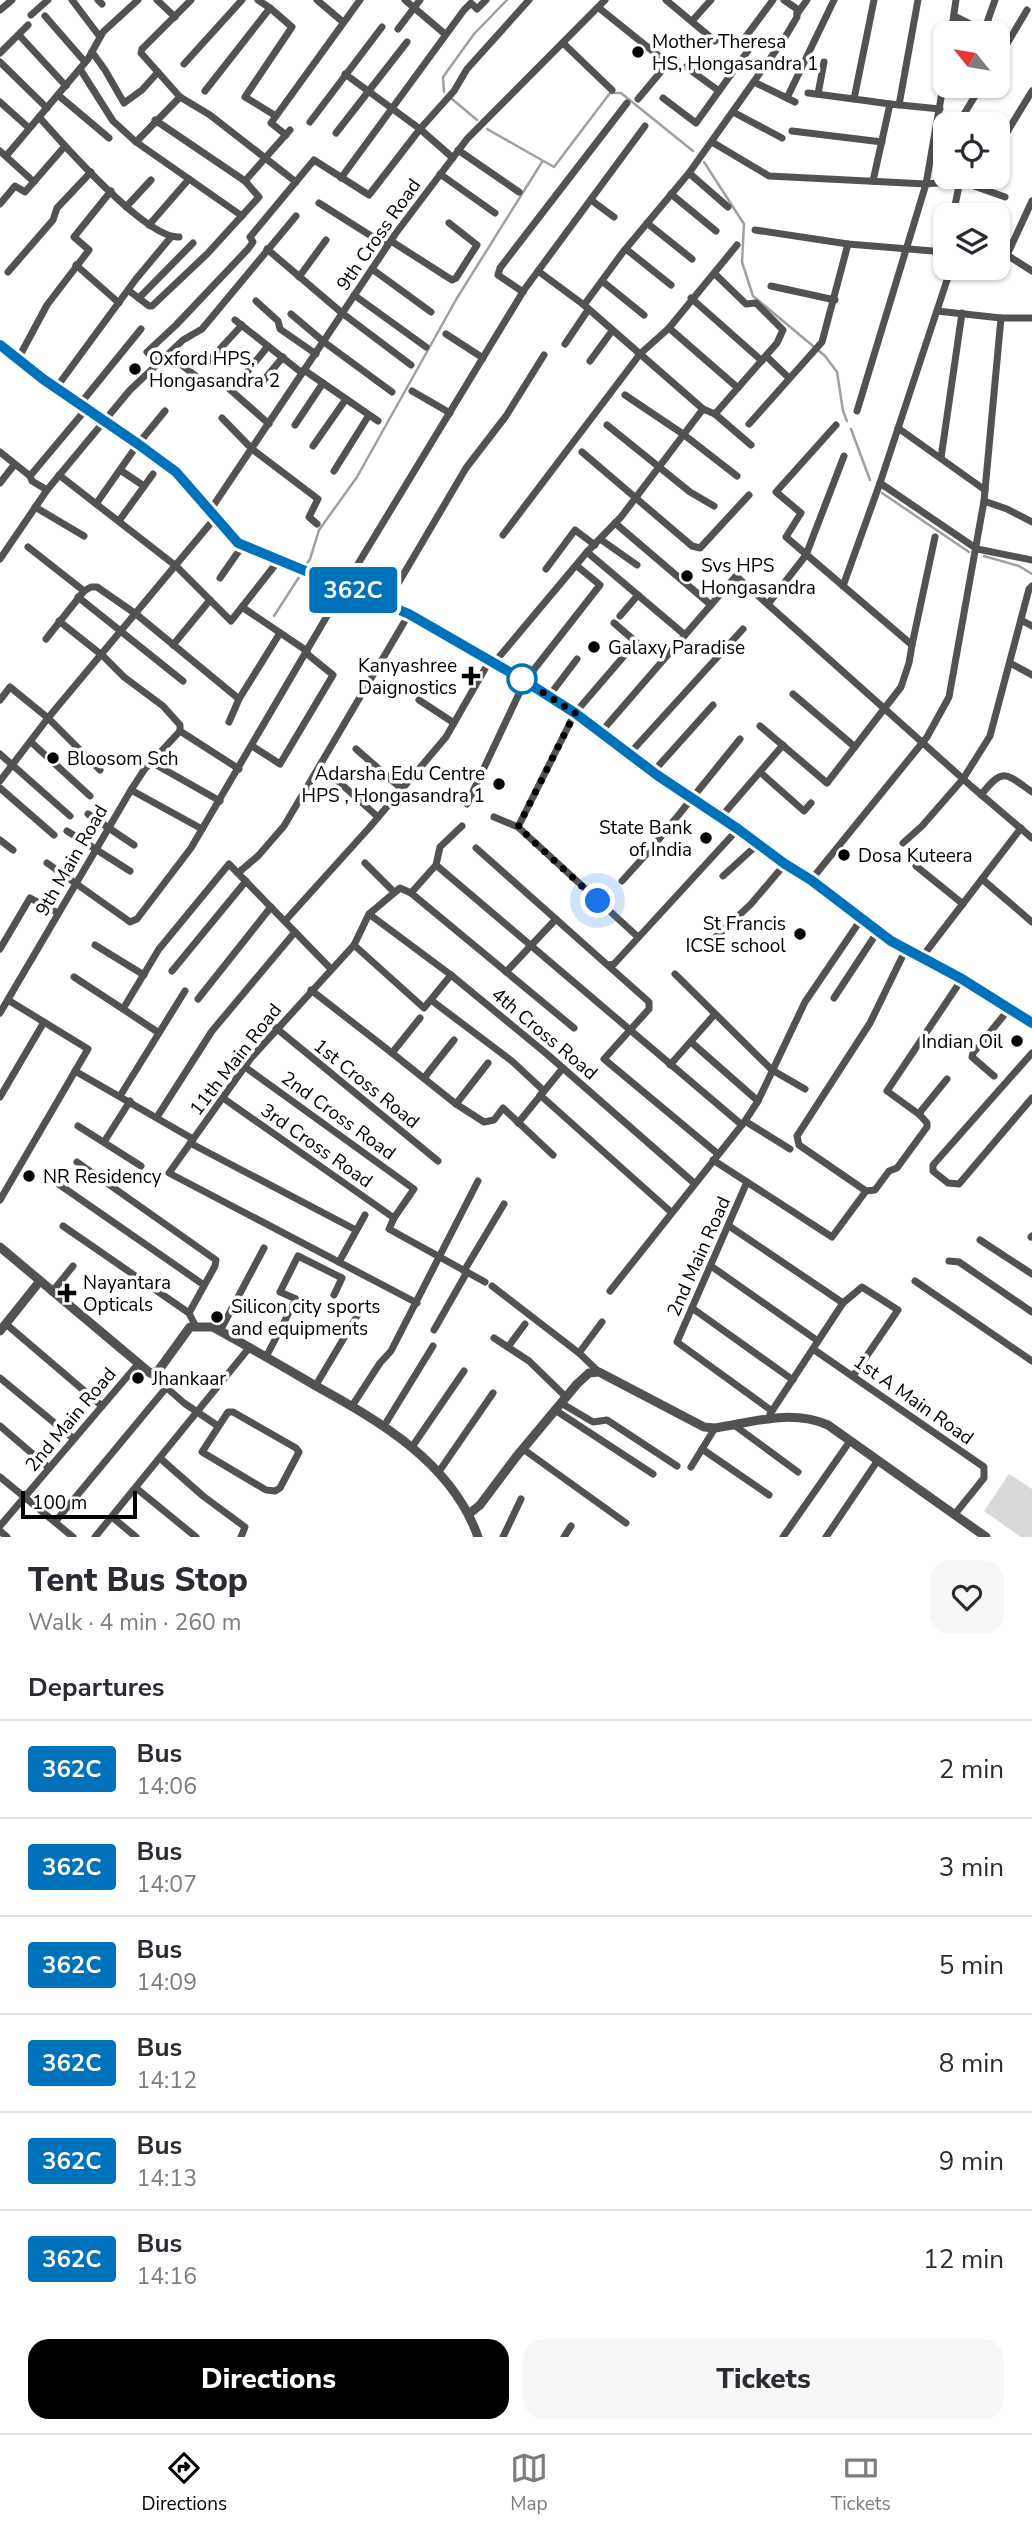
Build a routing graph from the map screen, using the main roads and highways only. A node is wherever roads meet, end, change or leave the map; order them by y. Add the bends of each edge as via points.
1 (2, 349) edge
2 (1032, 1023) edge

1 - 2 main road via 176,472 243,545 409,614 525,681 878,931

